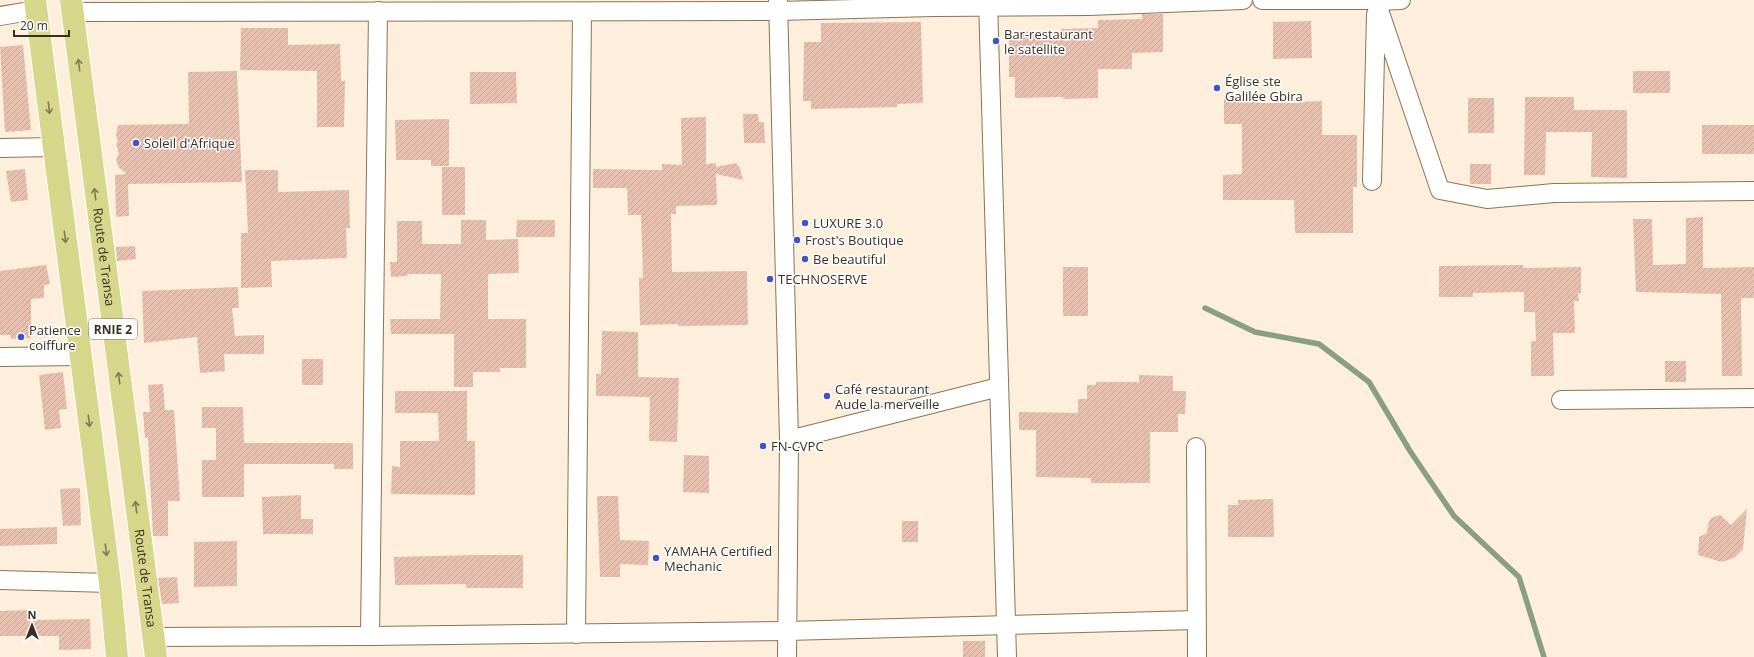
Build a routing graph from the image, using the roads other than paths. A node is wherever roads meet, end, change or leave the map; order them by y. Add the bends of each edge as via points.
1 (1243, 0) edge
2 (1262, 0) edge
3 (1376, 0) edge
4 (1401, 0) edge
5 (1198, 1) edge
6 (988, 3) edge
7 (36, 5) edge
8 (72, 6) edge
9 (778, 6) edge
10 (378, 11) junction
11 (582, 12) junction
12 (0, 16) edge
13 (0, 148) edge
14 (54, 148) junction
15 (1372, 181) dead end
16 (1754, 192) edge
17 (81, 356) junction
18 (0, 357) edge
19 (999, 387) junction
20 (1754, 398) edge
21 (1561, 400) dead end
22 (789, 440) junction
23 (1196, 447) dead end
24 (0, 580) edge
25 (110, 583) junction
26 (1196, 620) junction
27 (1006, 626) junction
28 (787, 631) junction
29 (576, 634) junction
30 (370, 636) junction
31 (154, 647) edge
32 (118, 657) edge
33 (787, 657) edge
34 (1007, 657) edge
35 (1197, 657) edge

1 - 5 street
2 - 3 street
3 - 4 street
3 - 15 street
3 - 16 street via 1440,190 1487,199 1554,193
5 - 6 street via 1089,6
6 - 9 street
6 - 19 street
7 - 12 street
7 -> 14 main road, RNIE 2
8 - 10 street
31 -> 8 main road, Route de Transa / RNIE 2
9 - 11 street
9 - 22 street
10 - 11 street
10 - 30 street
11 - 29 street
13 - 14 street
14 -> 17 main road, RNIE 2
17 - 18 street
17 -> 25 main road, RNIE 2
19 - 22 street
19 - 27 street
20 - 21 street
22 - 28 street
23 - 26 street
24 - 25 street
25 - 32 main road, RNIE 2
26 - 27 street
26 - 35 street
27 - 28 street
27 - 34 street
28 - 29 street
28 - 33 street
29 - 30 street
30 - 31 street

